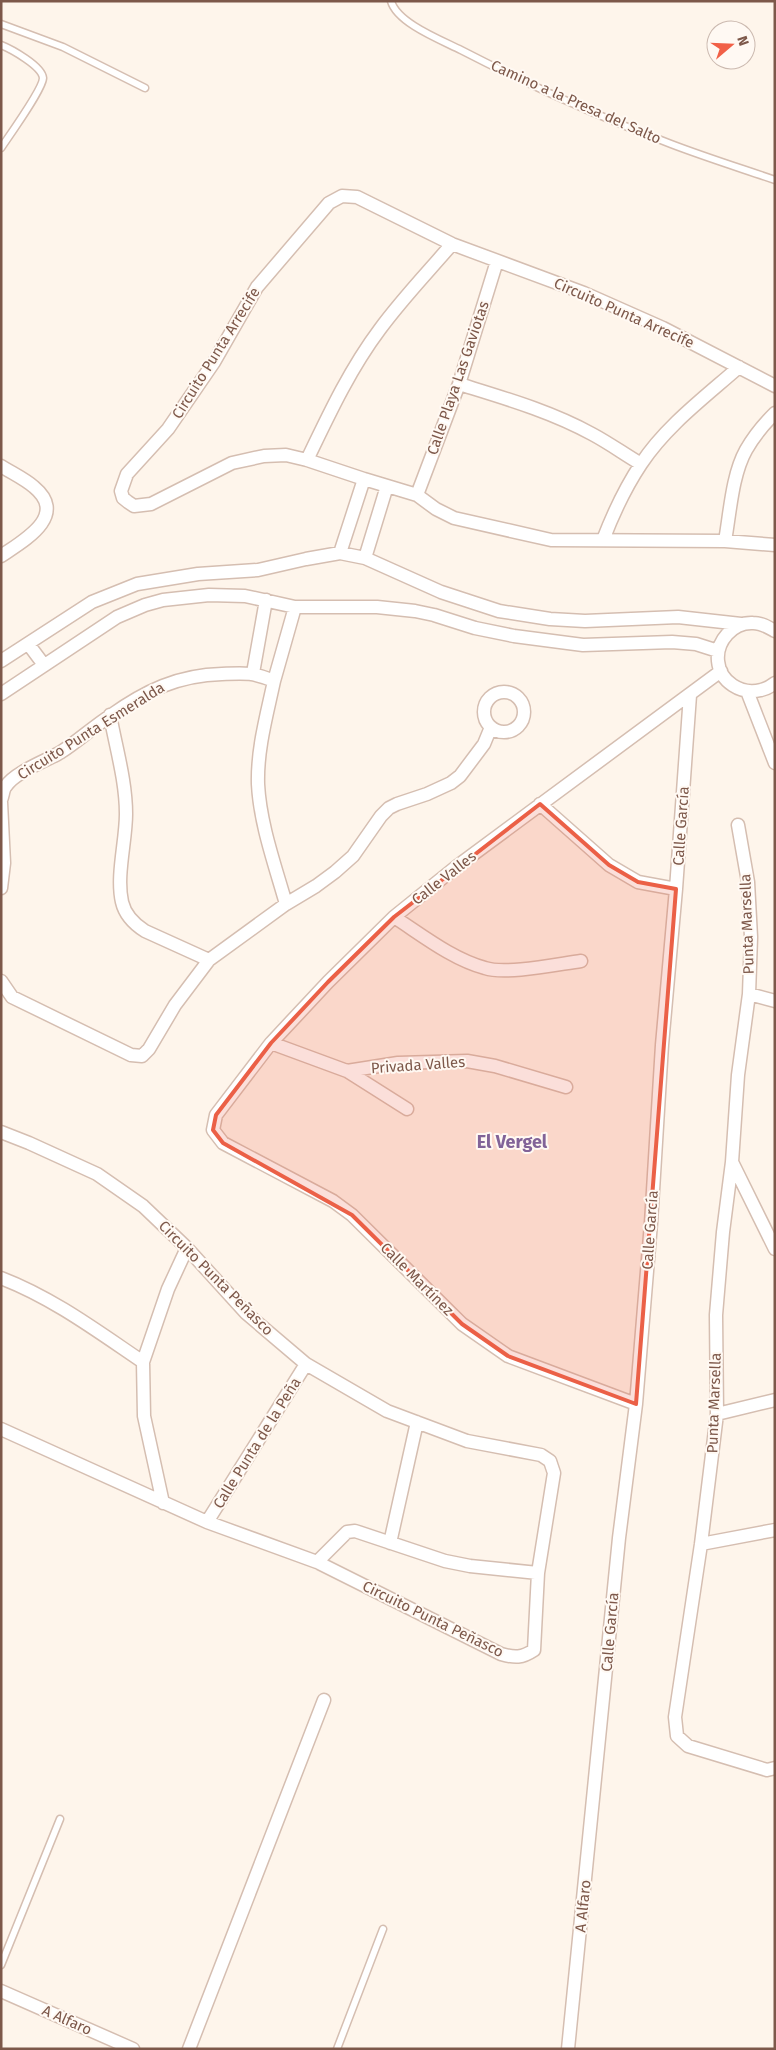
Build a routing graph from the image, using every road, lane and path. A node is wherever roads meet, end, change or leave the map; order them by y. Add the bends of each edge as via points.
1 (391, 1) edge
2 (1, 24) edge
3 (2, 47) edge
4 (145, 88) dead end
5 (1, 148) edge
6 (775, 180) edge
7 (452, 244) junction
8 (497, 261) junction
9 (739, 367) junction
10 (459, 384) junction
11 (775, 386) edge
12 (775, 412) edge
13 (307, 460) junction
14 (641, 464) junction
15 (1, 466) edge
16 (364, 480) junction
17 (388, 486) junction
18 (416, 494) junction
19 (603, 540) junction
20 (725, 541) junction
21 (775, 545) edge
22 (340, 553) junction
23 (1, 556) edge
24 (365, 558) junction
25 (266, 600) junction
26 (295, 607) junction
27 (741, 624) junction
28 (775, 631) edge
29 (29, 644) junction
30 (718, 651) junction
31 (1, 661) edge
32 (44, 665) junction
33 (721, 671) junction
34 (253, 673) junction
35 (274, 681) junction
36 (775, 683) edge
37 (747, 691) junction
38 (1, 694) edge
39 (690, 695) junction
40 (110, 715) junction
41 (491, 727) dead end
42 (775, 763) edge
43 (1, 801) edge
44 (540, 804) junction
45 (738, 826) dead end
46 (1, 888) edge
47 (676, 889) junction
48 (286, 904) junction
49 (394, 918) junction
50 (209, 960) junction
51 (581, 961) dead end
52 (1, 981) edge
53 (749, 994) junction
54 (775, 1002) edge
55 (271, 1044) junction
56 (347, 1071) junction
57 (566, 1087) dead end
58 (407, 1109) dead end
59 (213, 1130) joint
60 (1, 1132) edge
61 (732, 1162) junction
62 (187, 1248) junction
63 (775, 1249) edge
64 (1, 1278) edge
65 (142, 1362) junction
66 (306, 1364) junction
67 (775, 1400) edge
68 (636, 1404) junction
69 (717, 1414) junction
70 (417, 1422) junction
71 (1, 1429) edge
72 (163, 1503) junction
73 (207, 1522) junction
74 (775, 1530) edge
75 (390, 1543) junction
76 (701, 1544) junction
77 (316, 1562) junction
78 (538, 1573) junction
79 (324, 1700) dead end
80 (598, 1763) joint
81 (775, 1768) edge
82 (60, 1819) dead end
83 (383, 1929) dead end
84 (1, 1965) edge
85 (1, 1991) edge
86 (133, 2049) edge
87 (189, 2049) edge
88 (338, 2049) edge
89 (568, 2049) edge

1 - 6 lane, Camino a la Presa del Salto via 402,18 513,76 627,127
2 - 4 lane via 63,47
3 - 5 lane via 37,67 43,78
7 - 8 street, Circuito Punta Arrecife
7 - 13 street via 380,328 359,359
7 - 13 street, Circuito Punta Arrecife via 357,197 336,198 257,287 214,362 168,428 127,474 121,491 128,502 142,506 163,499 232,463 286,455
8 - 9 street, Circuito Punta Arrecife via 584,293 664,328
8 - 10 street, Calle Playa Las Gaviotas
9 - 11 street, Circuito Punta Arrecife
9 - 14 street via 673,427
10 - 14 street via 562,419
10 - 18 street, Calle Playa Las Gaviotas
12 - 20 street via 745,451 735,482
13 - 16 street, Circuito Punta Arrecife
14 - 19 street via 613,514
15 - 23 street via 34,487 42,495 47,510 39,528
16 - 17 street, Circuito Punta Arrecife
16 - 22 street
17 - 18 street, Circuito Punta Arrecife
17 - 24 street
18 - 19 street, Circuito Punta Arrecife via 454,518 551,540
19 - 20 street, Circuito Punta Arrecife
20 - 21 street, Circuito Punta Arrecife
22 - 24 street
22 - 29 street via 258,570 198,574 137,584 92,602
24 - 27 street via 441,592 499,611 585,621 678,617
25 - 26 street
25 - 32 street via 209,595 145,604 118,617
25 - 34 street
26 - 30 street via 377,607 416,611 491,632 583,645 672,642 696,644
26 - 35 street
27 - 28 street via 765,625
27 - 30 street via 730,630
29 - 31 street
29 - 32 street
30 - 33 street
32 - 38 street
33 - 37 street via 736,688
33 - 39 street, Calle Valles
34 - 35 street
34 - 40 street, Circuito Punta Esmeralda via 202,674 185,678 148,692
35 - 48 street via 260,750 258,783 262,816
36 - 37 street via 763,690
37 - 42 street
39 - 44 street, Calle Valles
39 - 47 street, Calle García
40 - 43 street, Circuito Punta Esmeralda via 62,751 16,776 6,786
40 - 50 street via 125,804 121,877 122,901 127,915 145,931
41 - 48 street via 484,744 460,776 427,794 389,808 353,856 316,886
43 - 46 street, Circuito Punta Esmeralda via 4,863
44 - 47 street via 609,865 638,882
44 - 49 street, Calle Valles
45 - 53 street, Punta Marsella via 748,882 751,937
47 - 68 street, Calle García
48 - 50 street
49 - 51 street via 486,969 522,969
49 - 55 street, Calle Valles via 328,982
50 - 52 street via 142,1056 132,1055 12,997
53 - 54 street, Punta Marsella
53 - 61 street, Punta Marsella via 738,1076
55 - 56 street, Privada Valles
55 - 59 street, Calle Valles via 216,1115
56 - 57 street, Privada Valles via 398,1063 467,1061
56 - 58 street
59 - 68 street, Calle Martínez via 223,1143 333,1201 352,1215 462,1324 508,1356
60 - 62 street, Circuito Punta Peñasco via 97,1174 143,1206
61 - 63 street
61 - 69 street, Punta Marsella via 722,1232 716,1315
62 - 65 street via 168,1289
62 - 66 street, Circuito Punta Peñasco via 246,1313
64 - 65 street via 66,1310
65 - 72 street via 144,1416
66 - 70 street, Circuito Punta Peñasco via 387,1411
66 - 73 street, Calle Punta de la Peña
67 - 69 street
68 - 80 street, Calle García via 619,1538
69 - 76 street, Punta Marsella
70 - 75 street
70 - 78 street, Circuito Punta Peñasco via 467,1441 541,1455 550,1462 554,1473
71 - 72 street, Circuito Punta Peñasco
72 - 73 street, Circuito Punta Peñasco
73 - 77 street, Circuito Punta Peñasco
74 - 76 street
75 - 77 street via 347,1532
75 - 78 street via 445,1561
76 - 81 street, Punta Marsella via 674,1717 677,1736 688,1746 768,1770
77 - 78 street, Circuito Punta Peñasco via 514,1658 534,1650
79 - 87 street
80 - 89 street, A Alfaro
82 - 84 lane
83 - 88 lane
85 - 86 street, A Alfaro

